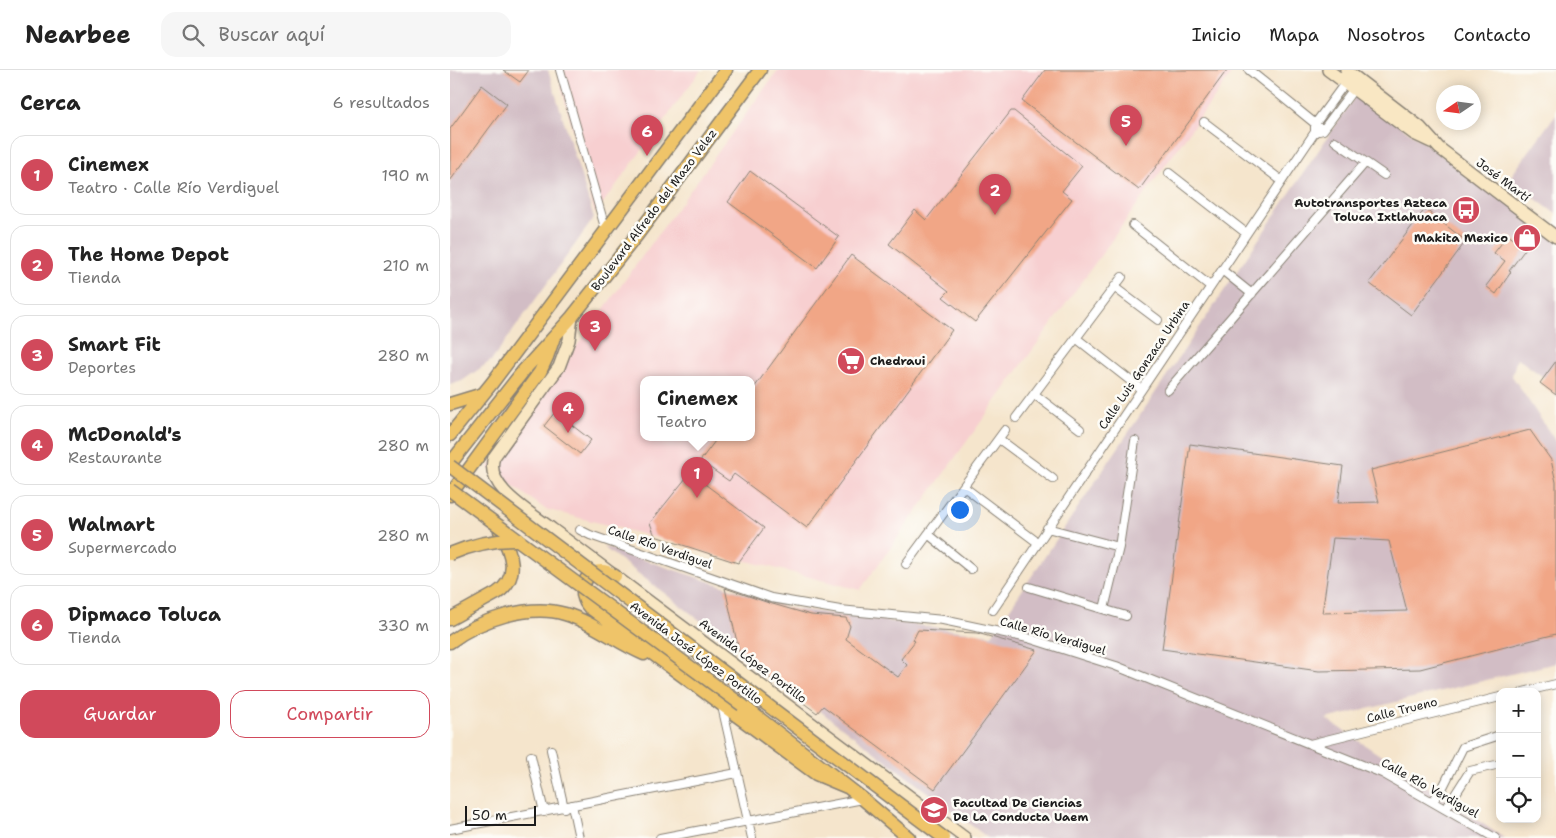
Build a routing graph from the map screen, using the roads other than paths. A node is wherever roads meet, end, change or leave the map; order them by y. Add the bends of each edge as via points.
1 (560, 70) edge
2 (726, 70) edge
3 (760, 70) edge
4 (1249, 70) edge
5 (1328, 70) edge
6 (1351, 79) edge
7 (1204, 122) dead end
8 (1315, 124) junction
9 (1319, 131) junction
10 (1335, 141) dead end
11 (1366, 163) junction
12 (1169, 172) dead end
13 (1384, 175) dead end
14 (1282, 181) junction
15 (1133, 225) dead end
16 (606, 231) junction
17 (1246, 233) junction
18 (1556, 236) edge
19 (1222, 270) junction
20 (1122, 277) dead end
21 (1210, 286) junction
22 (1114, 287) junction
23 (1252, 294) junction
24 (572, 317) junction
25 (1158, 320) dead end
26 (554, 336) junction
27 (1076, 338) junction
28 (1141, 389) junction
29 (1168, 390) dead end
30 (483, 394) junction
31 (1034, 394) junction
32 (450, 404) edge
33 (1016, 418) dead end
34 (455, 424) edge
35 (1080, 429) dead end
36 (1005, 430) dead end
37 (450, 435) edge
38 (999, 439) junction
39 (1135, 441) dead end
40 (450, 465) edge
41 (1053, 480) dead end
42 (964, 487) junction
43 (450, 490) edge
44 (450, 495) edge
45 (496, 524) junction
46 (1047, 528) junction
47 (580, 530) dead end
48 (928, 534) junction
49 (1037, 542) junction
50 (1118, 547) junction
51 (450, 554) edge
52 (570, 557) junction
53 (906, 564) dead end
54 (971, 569) dead end
55 (615, 576) junction
56 (1029, 587) dead end
57 (1104, 609) junction
58 (993, 610) dead end
59 (1126, 616) dead end
60 (450, 619) edge
61 (450, 642) edge
62 (658, 659) junction
63 (1556, 684) edge
64 (1540, 688) edge
65 (1496, 698) edge
66 (722, 705) junction
67 (1496, 736) edge
68 (1310, 744) junction
69 (551, 750) dead end
70 (531, 756) dead end
71 (1496, 765) edge
72 (737, 773) junction
73 (847, 787) junction
74 (863, 799) junction
75 (1433, 801) junction
76 (572, 805) junction
77 (564, 808) junction
78 (1446, 809) junction
79 (544, 812) junction
80 (748, 821) junction
81 (450, 829) edge
82 (580, 838) edge
83 (660, 838) edge
84 (752, 838) edge
85 (909, 838) edge
86 (944, 838) edge
87 (965, 838) edge
88 (1495, 838) edge

1 - 16 street
2 - 16 main road, Boulevard Alfredo del Mazo Velez
3 - 24 main road, Boulevard Alfredo del Mazo Velez
4 - 8 street
5 - 6 street, José Martí
6 - 8 street
6 - 9 street, Calle Luis Gonzaca Urbina
6 - 18 street, José Martí via 1414,134 1434,144
7 - 14 street
8 - 9 street
9 - 14 street, Calle Luis Gonzaca Urbina
10 - 11 street
11 - 13 street
11 - 23 street
12 - 17 street
14 - 17 street, Calle Luis Gonzaca Urbina
15 - 21 street
16 - 30 main road, Boulevard Alfredo del Mazo Velez
17 - 19 street, Calle Luis Gonzaca Urbina
19 - 21 street, Calle Luis Gonzaca Urbina
19 - 23 street
20 - 22 street
21 - 28 street, Calle Luis Gonzaca Urbina
22 - 25 street
22 - 27 street
23 - 29 street
24 - 26 main road, Boulevard Alfredo del Mazo Velez
24 - 55 street, Avenida López Portillo via 569,340 559,367 497,452 492,462 493,474 498,485 523,507
26 - 40 main road, Boulevard Alfredo del Mazo Velez
26 - 44 main road via 540,372
27 - 28 street
27 - 31 street
28 - 46 street, Calle Luis Gonzaca Urbina
30 - 32 main road
30 - 34 main road, Boulevard Alfredo del Mazo Velez
31 - 33 street
31 - 35 street
34 - 37 main road, Boulevard Alfredo del Mazo Velez
36 - 38 street
38 - 41 street
38 - 42 street
39 - 50 street
40 - 52 main road, Avenida José López Portillo, bridge
42 - 48 street
42 - 49 street
43 - 45 main road, Avenida José López Portillo, bridge
45 - 60 main road, bridge via 509,549 510,578 501,591
45 - 73 main road, Avenida José López Portillo, bridge via 742,705
46 - 49 street, Calle Luis Gonzaca Urbina
46 - 50 street
47 - 68 street, Calle Río Verdiguel via 771,598 840,610 942,620 1028,638 1116,666
48 - 53 street
48 - 54 street
49 - 58 street, Calle Luis Gonzaca Urbina
50 - 57 street
51 - 52 main road, bridge via 478,544 510,540 533,543
52 - 86 main road, Avenida José López Portillo, bridge
55 - 62 main road via 599,570 593,573 582,586 584,602
55 - 87 street, Avenida López Portillo
56 - 57 street
57 - 59 street
61 - 62 main road via 504,616 526,611 553,612 577,619
62 - 66 main road
63 - 64 street
65 - 68 street, Calle Trueno
66 - 72 street
66 - 73 main road via 816,774
67 - 75 street via 1463,747
68 - 75 street, Calle Río Verdiguel via 1382,773
69 - 77 street
70 - 79 street
71 - 78 street via 1470,771
72 - 76 street
72 - 80 street
73 - 74 main road, Avenida José López Portillo
74 - 80 street
74 - 85 main road, Avenida José López Portillo
75 - 78 street, Calle Río Verdiguel
76 - 77 street
76 - 82 street
77 - 79 street
78 - 88 street, Calle Río Verdiguel
79 - 81 street
80 - 83 street
80 - 84 street

